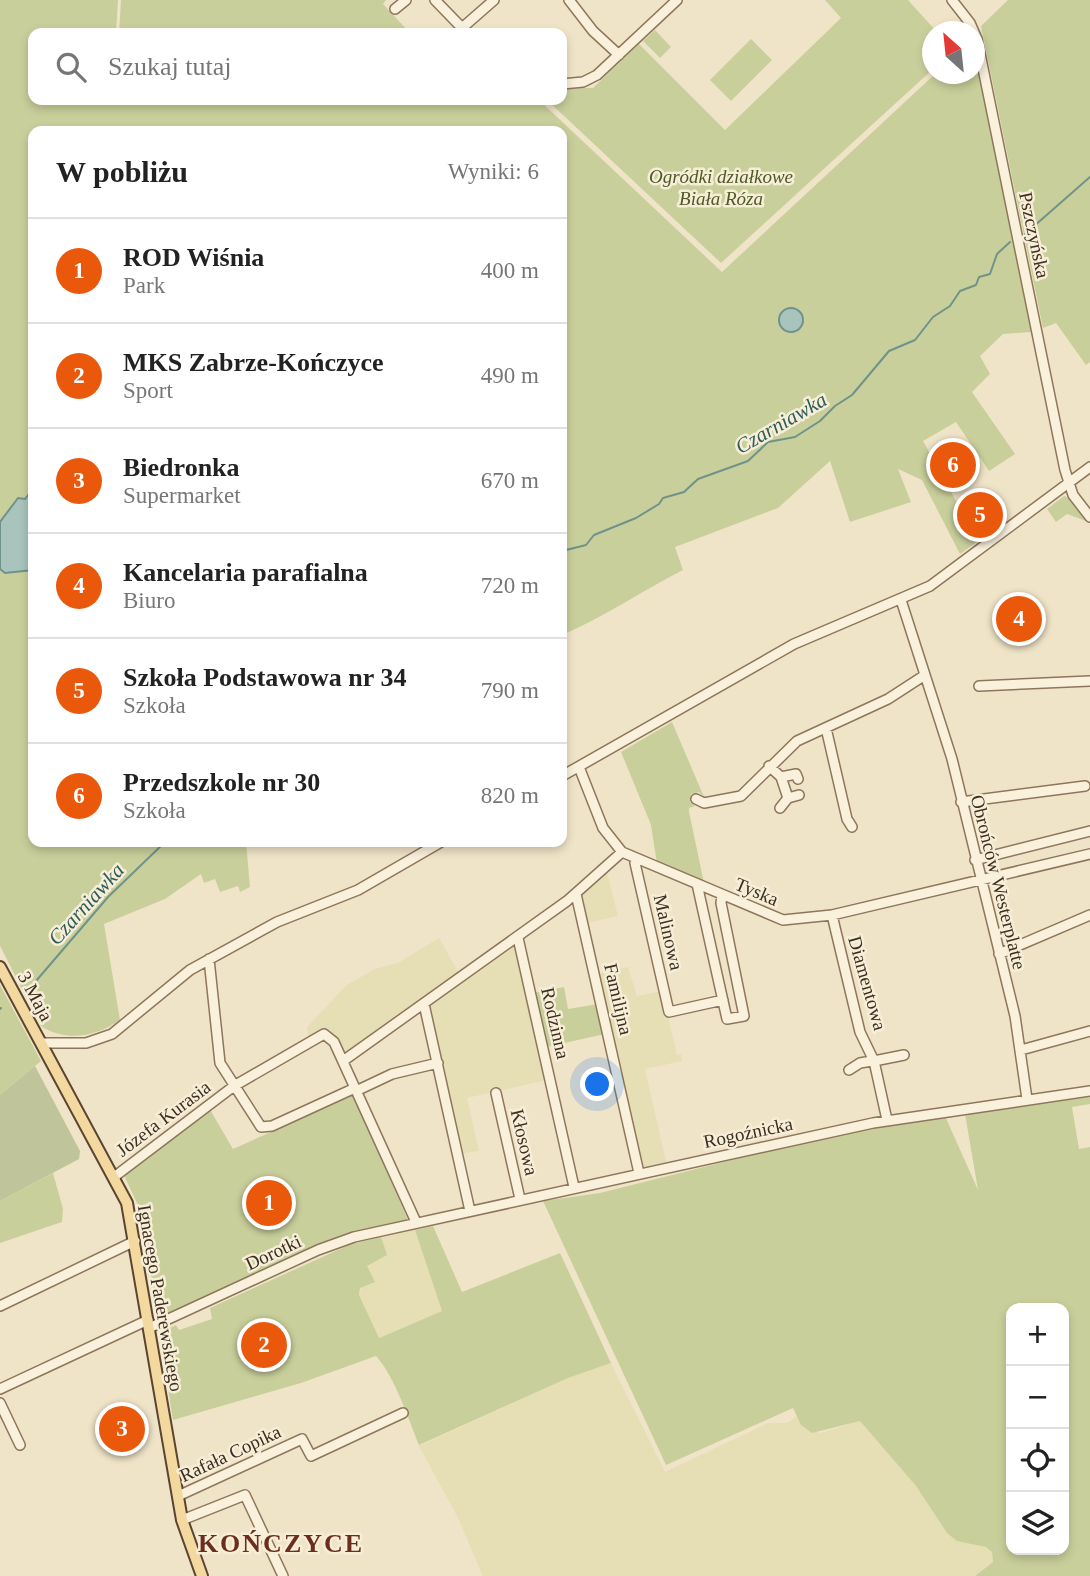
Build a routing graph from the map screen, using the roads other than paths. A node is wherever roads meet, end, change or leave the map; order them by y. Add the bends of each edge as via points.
1 (405, 0) edge
2 (435, 0) edge
3 (494, 0) edge
4 (569, 0) edge
5 (677, 0) edge
6 (952, 0) edge
7 (395, 9) dead end
8 (461, 28) edge
9 (467, 28) edge
10 (619, 55) junction
11 (567, 83) edge
12 (1090, 467) edge
13 (1068, 483) junction
14 (1090, 517) edge
15 (901, 600) junction
16 (925, 675) junction
17 (1090, 681) edge
18 (979, 686) dead end
19 (826, 728) junction
20 (769, 766) junction
21 (579, 767) junction
22 (567, 773) edge
23 (781, 777) junction
24 (798, 779) dead end
25 (1085, 786) dead end
26 (799, 795) dead end
27 (788, 798) junction
28 (696, 799) dead end
29 (961, 802) junction
30 (780, 808) dead end
31 (852, 827) dead end
32 (1090, 831) edge
33 (432, 847) edge
34 (622, 852) junction
35 (1090, 854) edge
36 (637, 859) junction
37 (975, 860) junction
38 (979, 880) junction
39 (697, 884) junction
40 (576, 894) junction
41 (722, 895) junction
42 (832, 915) junction
43 (1090, 915) edge
44 (518, 938) junction
45 (999, 954) junction
46 (209, 959) junction
47 (0, 967) edge
48 (723, 1000) junction
49 (424, 1004) junction
50 (1090, 1031) edge
51 (41, 1042) junction
52 (1021, 1050) junction
53 (904, 1055) dead end
54 (343, 1061) junction
55 (873, 1061) junction
56 (438, 1063) junction
57 (849, 1070) dead end
58 (233, 1086) junction
59 (356, 1090) junction
60 (1090, 1091) edge
61 (496, 1093) dead end
62 (1027, 1099) junction
63 (887, 1120) junction
64 (639, 1173) junction
65 (114, 1177) junction
66 (574, 1187) junction
67 (520, 1199) junction
68 (470, 1211) junction
69 (416, 1222) junction
70 (135, 1241) junction
71 (0, 1306) edge
72 (149, 1324) junction
73 (0, 1389) edge
74 (0, 1403) edge
75 (403, 1413) dead end
76 (20, 1445) dead end
77 (178, 1496) junction
78 (182, 1520) junction
79 (202, 1576) edge
80 (282, 1576) edge

1 - 7 street
2 - 8 street
3 - 9 street
4 - 10 street
5 - 10 street
6 - 13 street, Pszczyńska via 970,23 978,43
10 - 11 street via 592,78
12 - 13 street
13 - 14 street
13 - 15 street via 938,581
15 - 16 street, Obrońców Westerplatte
15 - 21 street via 794,644
16 - 19 street via 888,699
16 - 29 street, Obrońców Westerplatte
17 - 18 street
19 - 20 street via 797,741
19 - 31 street
20 - 23 street
20 - 28 street via 741,796 704,803
21 - 22 street
21 - 34 street, Tyska via 603,828
23 - 24 street via 796,774
23 - 27 street
25 - 29 street
26 - 27 street
27 - 30 street
29 - 37 street, Obrońców Westerplatte
32 - 37 street
33 - 46 street via 358,890 277,922
34 - 36 street, Tyska
34 - 40 street
35 - 38 street, Tyska
36 - 39 street, Tyska
36 - 48 street, Malinowa via 669,1012
37 - 38 street, Obrońców Westerplatte
38 - 42 street, Tyska
38 - 45 street, Obrońców Westerplatte
39 - 41 street, Tyska
39 - 48 street
40 - 44 street
40 - 64 street, Familijna
41 - 42 street, Tyska via 783,920
41 - 48 street via 744,1016 727,1019
42 - 55 street, Diamentowa via 860,1031
43 - 45 street
44 - 49 street
44 - 66 street, Rodzinna
45 - 52 street, Obrońców Westerplatte
46 - 51 street via 169,984 113,1034 86,1043
46 - 58 street via 220,1063
47 - 51 main road, 3 Maja
49 - 54 street
49 - 56 street
50 - 52 street
51 - 65 main road, Ignacego Paderewskiego
52 - 62 street, Obrońców Westerplatte
53 - 55 street, Diamentowa
54 - 58 street, Józefa Kurasia via 324,1034
54 - 59 street
55 - 57 street, Diamentowa
55 - 63 street, Diamentowa
56 - 59 street via 392,1074
56 - 68 street
58 - 59 street via 256,1123 266,1128
58 - 65 street, Józefa Kurasia
59 - 69 street
60 - 62 street, Rogoźnicka
61 - 67 street, Kłosowa
62 - 63 street, Rogoźnicka
63 - 64 street, Rogoźnicka
64 - 66 street, Rogoźnicka
65 - 70 main road, Ignacego Paderewskiego via 127,1203
66 - 67 street, Rogoźnicka
67 - 68 street, Rogoźnicka
68 - 69 street, Rogoźnicka
69 - 72 street, Dorotki via 322,1248
70 - 71 street
70 - 72 main road, Ignacego Paderewskiego
72 - 73 street, Dorotki
72 - 77 main road, Ignacego Paderewskiego
74 - 76 street
75 - 77 street, Rafała Copika via 311,1456 302,1439
77 - 78 main road, Ignacego Paderewskiego
78 - 79 main road, Ignacego Paderewskiego
78 - 80 street via 245,1495

